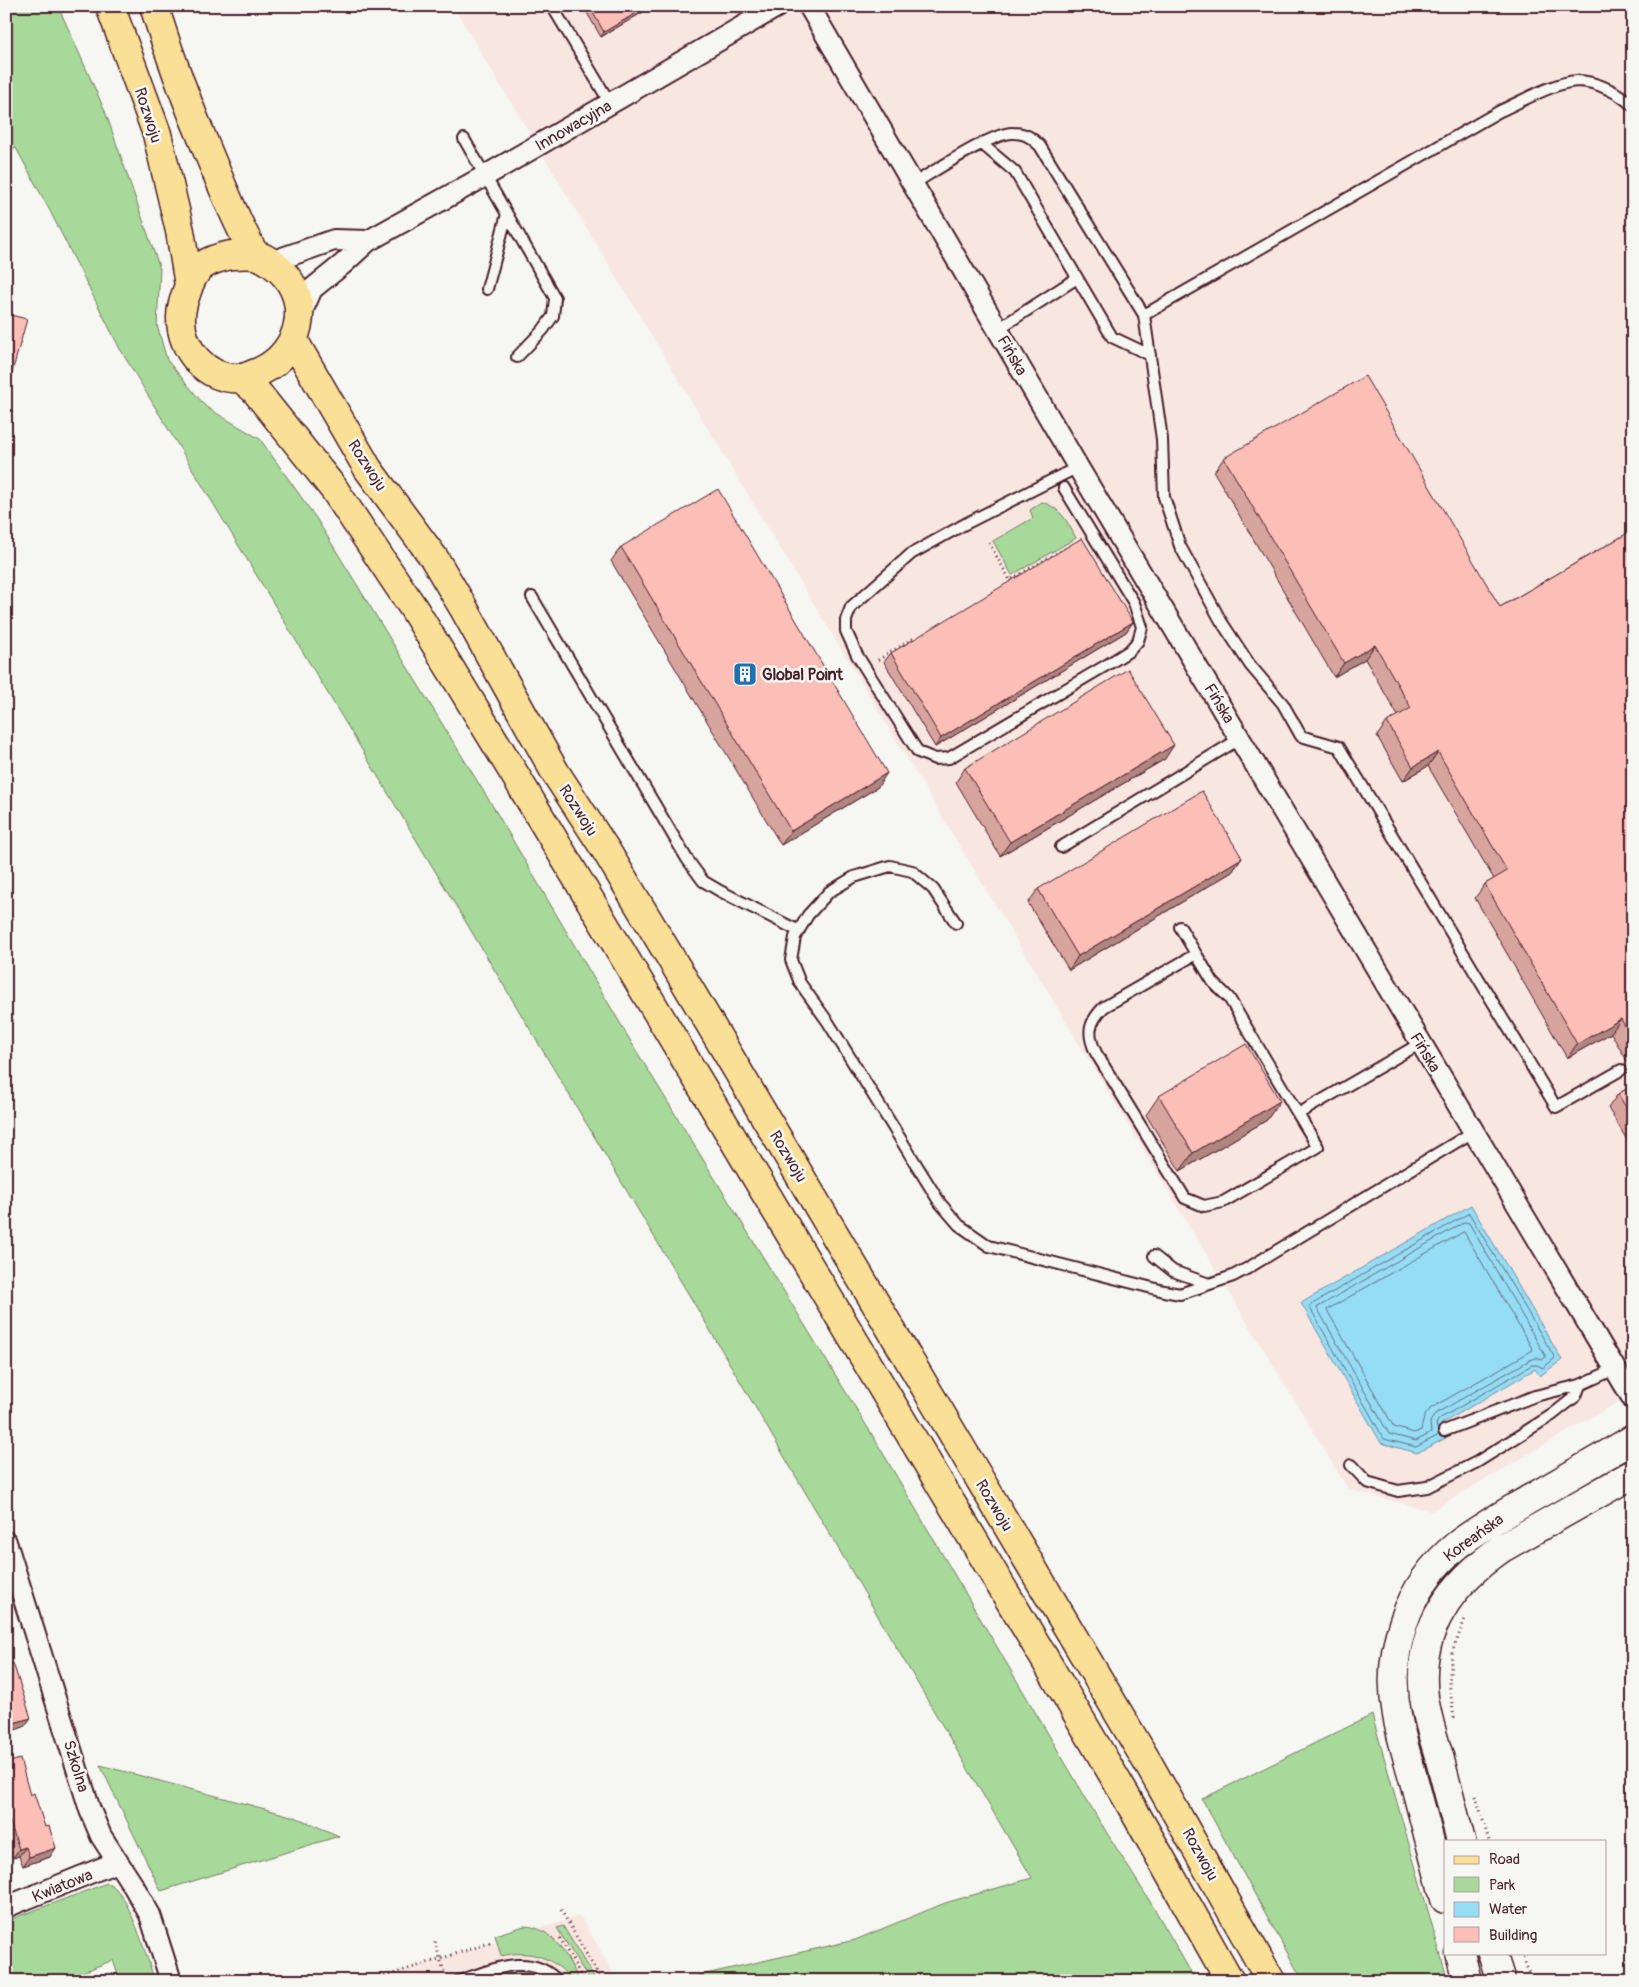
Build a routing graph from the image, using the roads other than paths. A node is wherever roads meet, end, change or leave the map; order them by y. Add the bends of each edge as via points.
1 (110, 6) edge
2 (154, 6) edge
3 (552, 6) edge
4 (778, 6) edge
5 (808, 6) edge
6 (610, 103) junction
7 (1633, 106) edge
8 (464, 139) dead end
9 (982, 144) junction
10 (485, 176) junction
11 (913, 184) junction
12 (507, 214) junction
13 (368, 241) junction
14 (263, 258) junction
15 (1077, 278) junction
16 (189, 286) junction
17 (487, 289) dead end
18 (1144, 315) junction
19 (297, 328) junction
20 (998, 329) junction
21 (1150, 355) junction
22 (517, 357) dead end
23 (241, 378) junction
24 (1078, 467) junction
25 (1064, 488) dead end
26 (532, 597) dead end
27 (1241, 738) junction
28 (1061, 847) dead end
29 (956, 923) dead end
30 (1180, 927) dead end
31 (799, 931) junction
32 (1196, 954) junction
33 (1421, 1043) junction
34 (1621, 1070) dead end
35 (1298, 1114) junction
36 (1473, 1132) junction
37 (1154, 1256) dead end
38 (1209, 1284) junction
39 (1615, 1369) junction
40 (1580, 1385) junction
41 (1633, 1399) edge
42 (1444, 1431) dead end
43 (1633, 1439) edge
44 (1351, 1464) dead end
45 (1633, 1474) edge
46 (6, 1542) edge
47 (1461, 1840) edge
48 (117, 1862) junction
49 (1444, 1895) edge
50 (6, 1907) edge
51 (1460, 1954) edge
52 (1492, 1954) edge
53 (171, 1981) edge
54 (459, 1981) edge
55 (558, 1981) edge
56 (1230, 1981) edge
57 (1271, 1981) edge
58 (1467, 1981) edge
59 (1500, 1981) edge

1 - 16 main road, Rozwoju via 157,134 180,231
2 - 14 main road via 193,117 242,233
3 - 6 lane
4 - 6 street, Innowacyjna
5 - 11 street, Fińska
6 - 10 street, Innowacyjna
7 - 18 lane via 1606,87 1577,81 1544,90 1500,111
8 - 10 lane
9 - 11 lane
9 - 15 lane via 1015,172
9 - 18 lane via 1011,132 1028,134 1040,146
10 - 12 lane
10 - 13 street, Innowacyjna
11 - 20 street, Fińska
12 - 17 lane
12 - 22 lane via 554,298 553,316
13 - 14 street via 334,240
13 - 19 street, Innowacyjna via 312,289
14 - 16 main road via 231,255 211,261 195,273
14 - 19 main road via 291,284 299,304
15 - 20 lane
15 - 21 lane via 1112,337
16 - 23 main road via 181,316 185,341 191,352 208,370 222,377
18 - 21 lane
19 - 23 main road via 277,360
19 - 57 main road, Rozwoju via 368,469 434,558 555,772 678,970 1196,1844
20 - 24 street, Fińska
21 - 34 lane via 1162,439 1164,497 1180,546 1221,621 1283,704 1301,736 1339,747 1556,1106
23 - 56 main road via 255,390 334,489 414,608 1078,1715
24 - 25 lane via 911,554 852,607 846,620 846,631 865,668 918,752 936,759 949,758 1129,651 1138,641 1142,627 1134,603
24 - 27 street, Fińska
26 - 31 lane via 687,859 703,880 720,892
27 - 28 lane
27 - 33 street, Fińska
29 - 31 lane via 933,889 912,871 890,866 854,877 829,892 808,915
30 - 32 lane
31 - 38 lane via 791,960 800,983 828,1022 940,1203 960,1225 988,1246 1164,1291 1180,1294
32 - 35 lane via 1213,982 1229,998
32 - 35 lane via 1104,1007 1095,1016 1089,1038 1185,1198 1204,1206 1223,1202 1318,1148
33 - 35 lane
33 - 36 street, Fińska
36 - 38 lane via 1248,1268
36 - 39 street, Fińska
37 - 38 lane via 1173,1271
39 - 40 lane
39 - 41 street, Fińska
40 - 42 lane via 1535,1396
40 - 44 lane via 1576,1396 1552,1416 1477,1462 1427,1487 1398,1491 1368,1482
43 - 49 street, Koreańska via 1487,1524 1457,1545 1426,1578 1408,1611 1395,1661 1397,1715
45 - 47 street, Koreańska via 1488,1558 1458,1585 1436,1618 1425,1655 1424,1696
46 - 48 street, Szkolna via 90,1810
48 - 50 street, Kwiatowa
48 - 53 street, Szkolna via 150,1915
51 - 58 street
52 - 59 street
54 - 55 lane via 517,1964 537,1966

